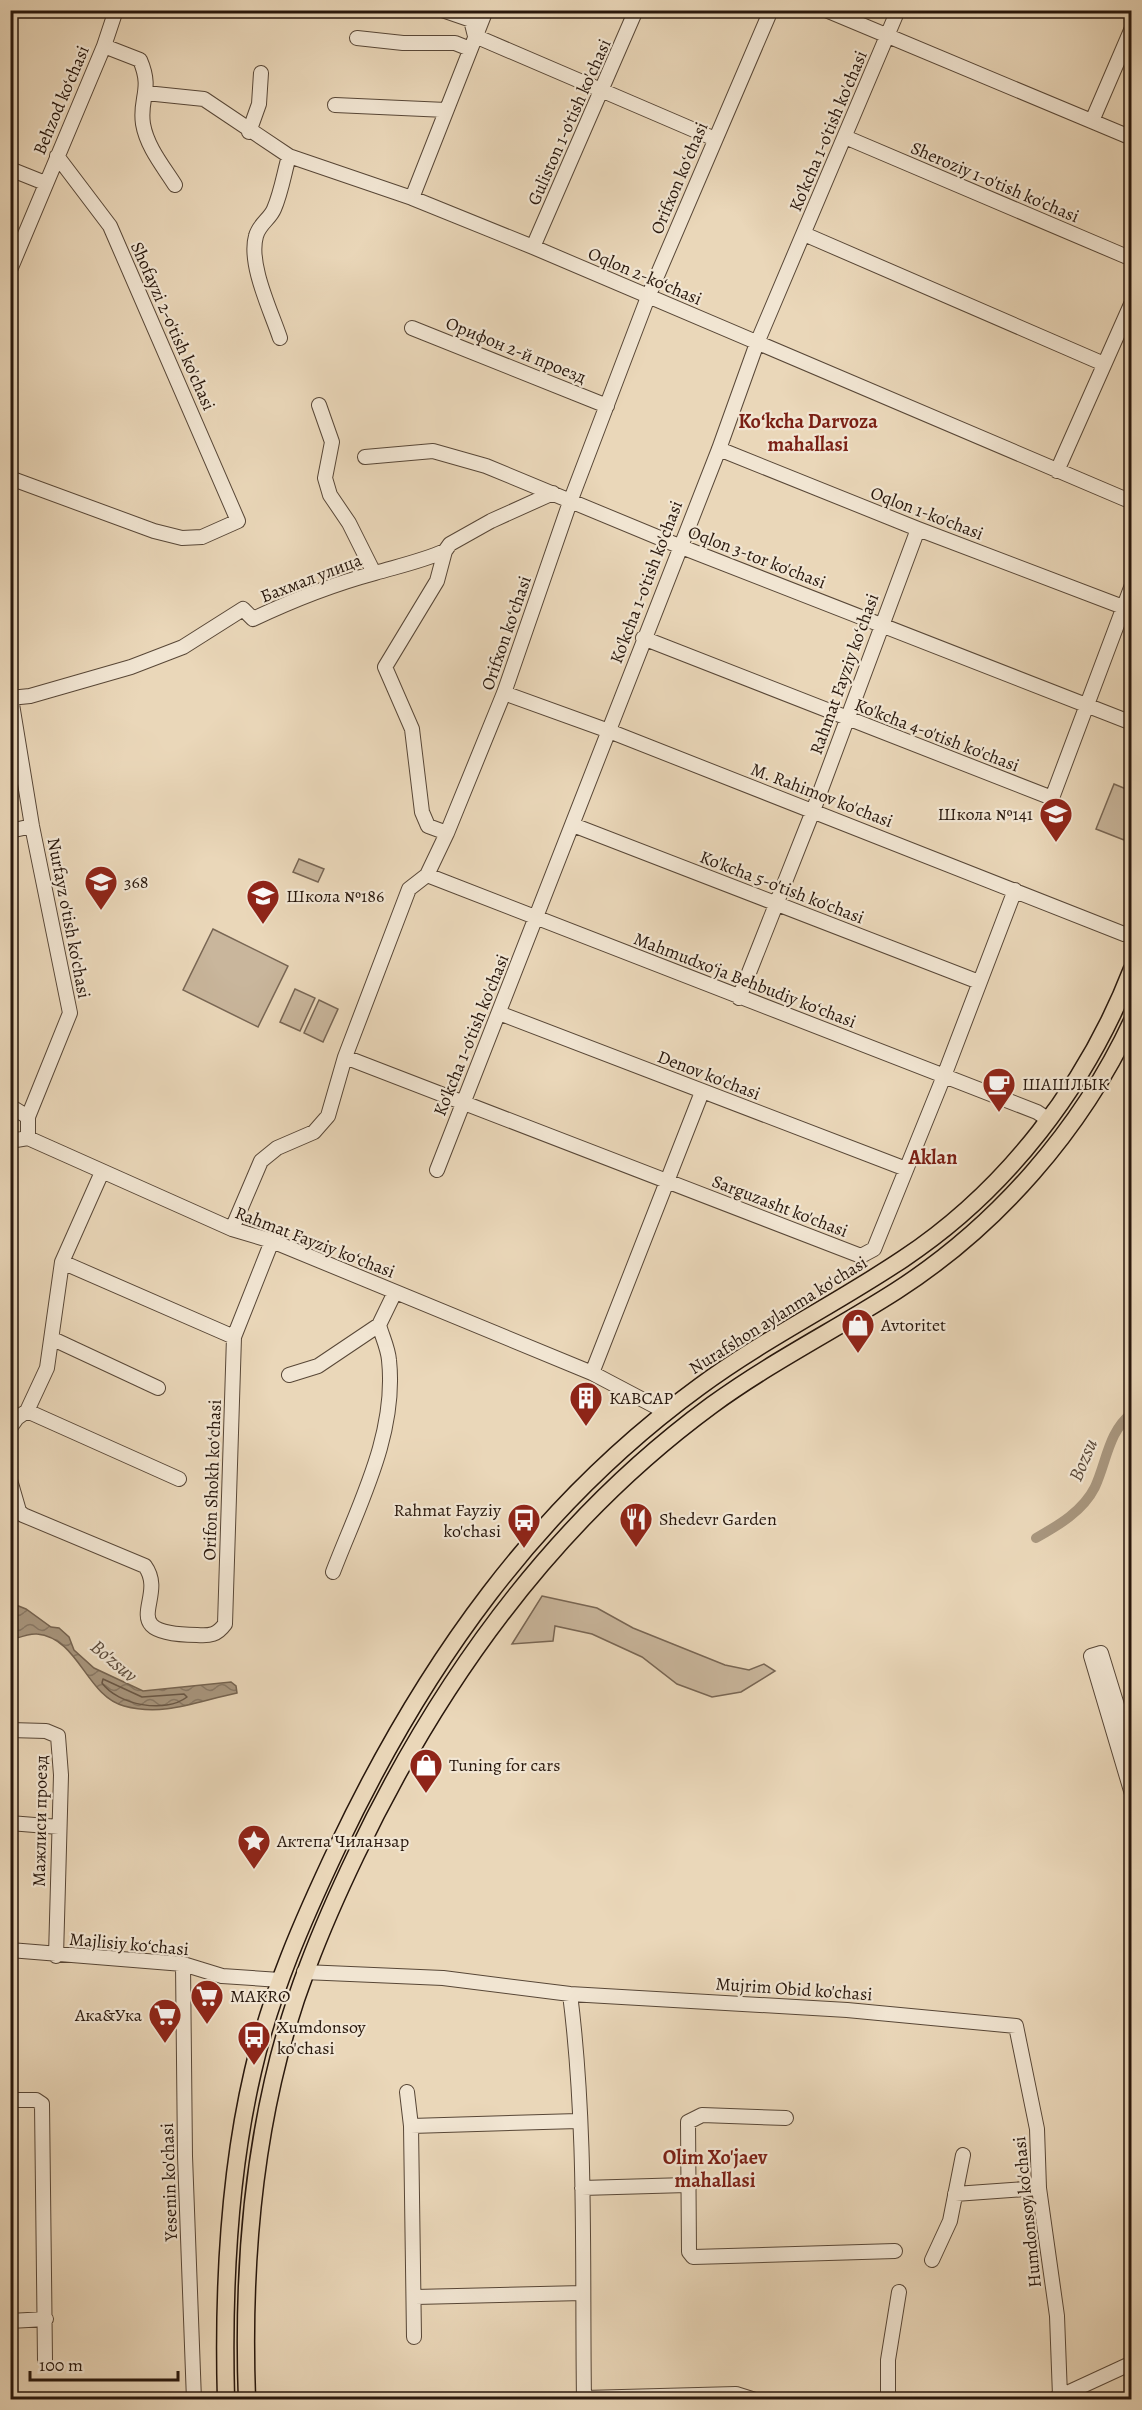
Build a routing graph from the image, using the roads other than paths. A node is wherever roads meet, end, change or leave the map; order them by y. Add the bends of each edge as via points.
1 (116, 10) edge
2 (442, 10) edge
3 (486, 10) edge
4 (636, 10) edge
5 (771, 10) edge
6 (826, 10) edge
7 (898, 10) edge
8 (1131, 28) edge
9 (888, 36) junction
10 (357, 38) dead end
11 (472, 43) junction
12 (104, 46) junction
13 (261, 74) dead end
14 (602, 92) junction
15 (146, 93) junction
16 (335, 105) dead end
17 (446, 110) junction
18 (1092, 122) junction
19 (249, 132) junction
20 (845, 137) junction
21 (1131, 138) edge
22 (716, 139) junction
23 (57, 156) junction
24 (289, 156) junction
25 (10, 169) edge
26 (45, 183) junction
27 (176, 185) dead end
28 (412, 198) junction
29 (804, 234) junction
30 (533, 247) junction
31 (1131, 259) edge
32 (10, 270) edge
33 (648, 297) junction
34 (1131, 302) edge
35 (412, 328) dead end
36 (280, 338) dead end
37 (757, 343) junction
38 (1104, 364) junction
39 (319, 405) dead end
40 (607, 406) junction
41 (719, 449) junction
42 (365, 457) dead end
43 (1057, 471) junction
44 (10, 478) edge
45 (553, 494) junction
46 (570, 502) junction
47 (1131, 502) edge
48 (918, 529) junction
49 (679, 546) junction
50 (445, 551) junction
51 (374, 573) junction
52 (1131, 585) edge
53 (1123, 607) junction
54 (881, 624) junction
55 (643, 638) junction
56 (504, 693) junction
57 (11, 698) edge
58 (1085, 705) junction
59 (847, 720) junction
60 (1131, 723) edge
61 (609, 731) junction
62 (813, 811) junction
63 (573, 825) junction
64 (32, 826) junction
65 (10, 831) edge
66 (447, 833) junction
67 (427, 875) junction
68 (1016, 890) junction
69 (774, 904) junction
70 (537, 919) junction
71 (1124, 934) dead end
72 (1131, 969) edge
73 (979, 982) junction
74 (738, 998) junction
75 (499, 1013) junction
76 (1131, 1021) edge
77 (345, 1057) junction
78 (944, 1076) junction
79 (702, 1092) junction
80 (464, 1104) junction
81 (10, 1106) edge
82 (28, 1117) junction
83 (1049, 1120) junction
84 (28, 1138) junction
85 (10, 1140) edge
86 (1011, 1166) junction
87 (906, 1169) junction
88 (437, 1170) dead end
89 (102, 1172) junction
90 (1026, 1180) junction
91 (666, 1182) junction
92 (232, 1229) junction
93 (272, 1241) junction
94 (929, 1241) junction
95 (942, 1258) junction
96 (62, 1262) junction
97 (395, 1292) junction
98 (379, 1325) junction
99 (234, 1337) junction
100 (53, 1339) junction
101 (592, 1373) junction
102 (288, 1375) dead end
103 (158, 1388) dead end
104 (27, 1411) junction
105 (666, 1412) junction
106 (10, 1428) edge
107 (179, 1479) dead end
108 (10, 1480) edge
109 (333, 1572) dead end
110 (504, 1572) junction
111 (522, 1587) junction
112 (10, 1730) edge
113 (1131, 1754) edge
114 (374, 1775) junction
115 (392, 1783) junction
116 (1131, 1794) edge
117 (10, 1824) edge
118 (59, 1827) junction
119 (10, 1950) edge
120 (56, 1956) junction
121 (183, 1964) junction
122 (304, 1972) junction
123 (280, 1980) junction
124 (570, 1994) junction
125 (1016, 2026) joint
126 (407, 2091) dead end
127 (10, 2100) edge
128 (244, 2114) junction
129 (265, 2117) junction
130 (786, 2118) dead end
131 (578, 2121) junction
132 (411, 2126) junction
133 (963, 2156) dead end
134 (687, 2185) junction
135 (582, 2188) junction
136 (1039, 2188) junction
137 (955, 2194) junction
138 (895, 2251) dead end
139 (932, 2260) dead end
140 (246, 2290) junction
141 (226, 2291) junction
142 (898, 2292) dead end
143 (583, 2294) junction
144 (415, 2297) junction
145 (46, 2319) junction
146 (10, 2321) edge
147 (414, 2337) dead end
148 (45, 2360) dead end
149 (1131, 2363) edge
150 (1056, 2398) edge
151 (584, 2399) edge
152 (194, 2400) edge
153 (226, 2400) edge
154 (247, 2400) edge
155 (755, 2400) edge
156 (888, 2400) edge

1 - 12 street, Behzod ko‘chasi
2 - 11 street via 471,20
3 - 11 street
4 - 14 street, Guliston 1-o'tish ko'chasi
5 - 22 street, Orifxon koʻchasi
6 - 9 street
7 - 9 street, Ko'kcha 1-o'tish ko'chasi
8 - 18 street
9 - 18 street
9 - 20 street, Ko'kcha 1-o'tish ko'chasi
10 - 11 street
11 - 14 street
11 - 17 street
12 - 15 street via 140,60 147,76
12 - 23 street, Behzod ko‘chasi
13 - 19 street via 259,104
14 - 22 street
14 - 30 street, Guliston 1-o'tish ko'chasi
15 - 19 street, Oqlon 2-ko‘chasi via 204,99
15 - 27 street via 143,123 150,147
16 - 17 street
17 - 28 street
18 - 21 street
19 - 24 street, Oqlon 2-ko‘chasi
20 - 29 street, Ko'kcha 1-o'tish ko'chasi
20 - 31 street, Sheroziy 1-o'tish ko'chasi
22 - 33 street, Orifxon koʻchasi
23 - 26 street, Behzod ko‘chasi
23 - 44 street, Shofayzi 2-o'tish ko'chasi via 105,216 238,521 202,537 182,538
24 - 28 street, Oqlon 2-ko‘chasi
24 - 36 street via 273,213 263,221 256,236 255,252 259,278
25 - 26 street
26 - 32 street, Behzod ko‘chasi
28 - 30 street, Oqlon 2-ko‘chasi
29 - 37 street, Ko'kcha 1-o'tish ko'chasi
29 - 38 street
30 - 33 street, Oqlon 2-ko‘chasi
33 - 37 street, Oqlon 2-ko‘chasi
33 - 40 street, Orifxon koʻchasi
34 - 38 street
35 - 40 street, Орифон 2-й проезд
37 - 41 street, Ko'kcha 1-o'tish ko'chasi
37 - 43 street, Oqlon 2-ko‘chasi
38 - 43 street
39 - 51 street via 332,442 325,478 330,495
40 - 46 street, Orifxon koʻchasi
41 - 48 street, Oqlon 1-ko'chasi
41 - 49 street, Ko'kcha 1-o'tish ko'chasi
42 - 45 street, Oqlon 3-tor ko'chasi via 433,451 486,465
43 - 47 street, Oqlon 2-ko‘chasi
45 - 46 street, Oqlon 3-tor ko'chasi
45 - 50 street, Бахмал улица via 491,521 450,544
46 - 49 street, Oqlon 3-tor ko'chasi
46 - 56 street, Orifxon koʻchasi
48 - 53 street, Oqlon 1-ko'chasi
48 - 54 street, Rahmat Fayziy koʻchasi
49 - 54 street, Oqlon 3-tor ko'chasi
49 - 55 street, Ko'kcha 1-o'tish ko'chasi
50 - 51 street, Бахмал улица via 411,565
50 - 66 street via 437,581 385,667 412,729 422,812 428,826
51 - 57 street, Бахмал улица via 253,619 243,609 183,647 131,667
52 - 53 street
53 - 58 street
54 - 58 street, Oqlon 3-tor ko'chasi
54 - 59 street, Rahmat Fayziy koʻchasi
55 - 59 street, Ko'kcha 4-o'tish ko'chasi
55 - 61 street, Ko'kcha 1-o'tish ko'chasi
56 - 61 street, M. Rahimov ko'chasi
56 - 66 street, Orifxon koʻchasi
57 - 64 street, Nurfayz o'tish ko'chasi
58 - 59 street, Ko'kcha 4-o'tish ko'chasi via 1052,798
58 - 60 street, Oqlon 3-tor ko'chasi
59 - 62 street, Rahmat Fayziy koʻchasi
61 - 62 street, M. Rahimov ko'chasi
61 - 63 street, Ko'kcha 1-o'tish ko'chasi
62 - 68 street, M. Rahimov ko'chasi
62 - 69 street, Rahmat Fayziy koʻchasi
63 - 69 street, Ko'kcha 5-o'tish ko'chasi
63 - 70 street, Ko'kcha 1-o'tish ko'chasi
64 - 65 street, Nurfayz o'tish ko'chasi
64 - 82 street, Nurfayz o'tish ko'chasi via 70,1013
66 - 67 street, Orifxon koʻchasi
67 - 70 street, Mahmudxoʻja Behbudiy koʻchasi
67 - 77 street, Orifxon koʻchasi via 409,889
68 - 71 street, M. Rahimov ko'chasi
68 - 73 street, Sarguzasht ko'chasi
69 - 73 street, Ko'kcha 5-o'tish ko'chasi
69 - 74 street, Rahmat Fayziy koʻchasi
70 - 74 street, Mahmudxoʻja Behbudiy koʻchasi
70 - 75 street, Ko'kcha 1-o'tish ko'chasi
72 - 83 main road, Nurafshon aylanma ko'chasi via 1094,1050
73 - 78 street, Sarguzasht ko'chasi
74 - 78 street, Mahmudxoʻja Behbudiy koʻchasi
75 - 79 street, Denov ko'chasi
75 - 80 street, Ko'kcha 1-o'tish ko'chasi
76 - 90 main road via 1089,1097
77 - 80 street, Sarguzasht ko'chasi
77 - 92 street, Orifxon koʻchasi via 324,1123 314,1132 271,1151 261,1161
78 - 83 street, Mahmudxoʻja Behbudiy koʻchasi
78 - 87 street, Sarguzasht ko'chasi
79 - 87 street, Denov ko'chasi
79 - 91 street
80 - 88 street, Ko'kcha 1-o'tish ko'chasi
80 - 91 street, Sarguzasht ko'chasi
81 - 82 street
82 - 84 street, Nurfayz o'tish ko'chasi
83 - 86 main road, Nurafshon aylanma ko'chasi
84 - 85 street
84 - 89 street, Rahmat Fayziy koʻchasi
86 - 90 main road via 1012,1179
86 - 94 main road, Nurafshon aylanma ko'chasi via 969,1209
87 - 91 street, Sarguzasht ko'chasi via 874,1249 861,1256
89 - 92 street, Rahmat Fayziy koʻchasi
89 - 96 street
90 - 95 main road
91 - 101 street
92 - 93 street, Rahmat Fayziy koʻchasi
93 - 97 street, Rahmat Fayziy koʻchasi
93 - 99 street, Orifon Shokh koʻchasi
94 - 95 main road via 940,1246
94 - 105 main road, Nurafshon aylanma ko'chasi via 755,1348
95 - 111 main road via 892,1294 773,1364 688,1423 589,1510
96 - 99 street
96 - 100 street
97 - 98 street
97 - 101 street, Rahmat Fayziy koʻchasi
98 - 102 street via 318,1366
98 - 109 street via 389,1358 386,1433
99 - 108 street, Orifon Shokh koʻchasi via 225,1624 220,1630 210,1635 167,1634 155,1628 147,1617 150,1573 145,1566 23,1515
100 - 103 street
100 - 104 street via 47,1368
101 - 105 street, Rahmat Fayziy koʻchasi
104 - 106 street
104 - 107 street
105 - 110 main road, Nurafshon aylanma ko'chasi via 588,1480
110 - 111 main road via 508,1586
110 - 114 main road, Nurafshon aylanma ko'chasi via 421,1692
111 - 115 main road via 451,1682
112 - 118 street, Мажлиси проезд via 46,1731 58,1736
113 - 116 street via 1101,1653 1091,1656
114 - 115 main road via 385,1774
114 - 123 main road, Nurafshon aylanma ko'chasi via 318,1889
115 - 122 main road
117 - 118 street
118 - 120 street, Мажлиси проезд
119 - 120 street, Majlisiy koʻchasi
120 - 121 street, Majlisiy koʻchasi
121 - 123 street, Majlisiy koʻchasi via 222,1976
121 - 152 street, Yesenin ko'chasi
122 - 124 street, Mujrim Obid ko'chasi via 471,1981
122 - 129 main road
123 - 128 main road, Nurafshon aylanma ko'chasi
124 - 125 street, Mujrim Obid ko'chasi via 847,2010
124 - 131 street via 576,2041
125 - 136 street, Humdonsoy ko'chasi via 1037,2129
126 - 132 street
127 - 145 street via 36,2100 42,2104
128 - 129 main road via 254,2121
128 - 141 main road, Nurafshon aylanma ko'chasi
129 - 140 main road via 252,2206
130 - 134 street via 702,2115 688,2122
131 - 132 street
131 - 135 street
132 - 144 street
133 - 137 street
134 - 135 street
134 - 138 street via 689,2252 693,2257
135 - 143 street
136 - 137 street
136 - 150 street, Humdonsoy ko'chasi via 1057,2316
137 - 139 street via 950,2221
140 - 141 main road via 236,2284
140 - 154 main road
141 - 153 main road, Nurafshon aylanma ko'chasi
142 - 156 street via 888,2360
143 - 144 street
143 - 151 street
144 - 147 street
145 - 146 street
145 - 148 street
149 - 150 street, Humdonsoy ko'chasi
151 - 155 street via 736,2394

